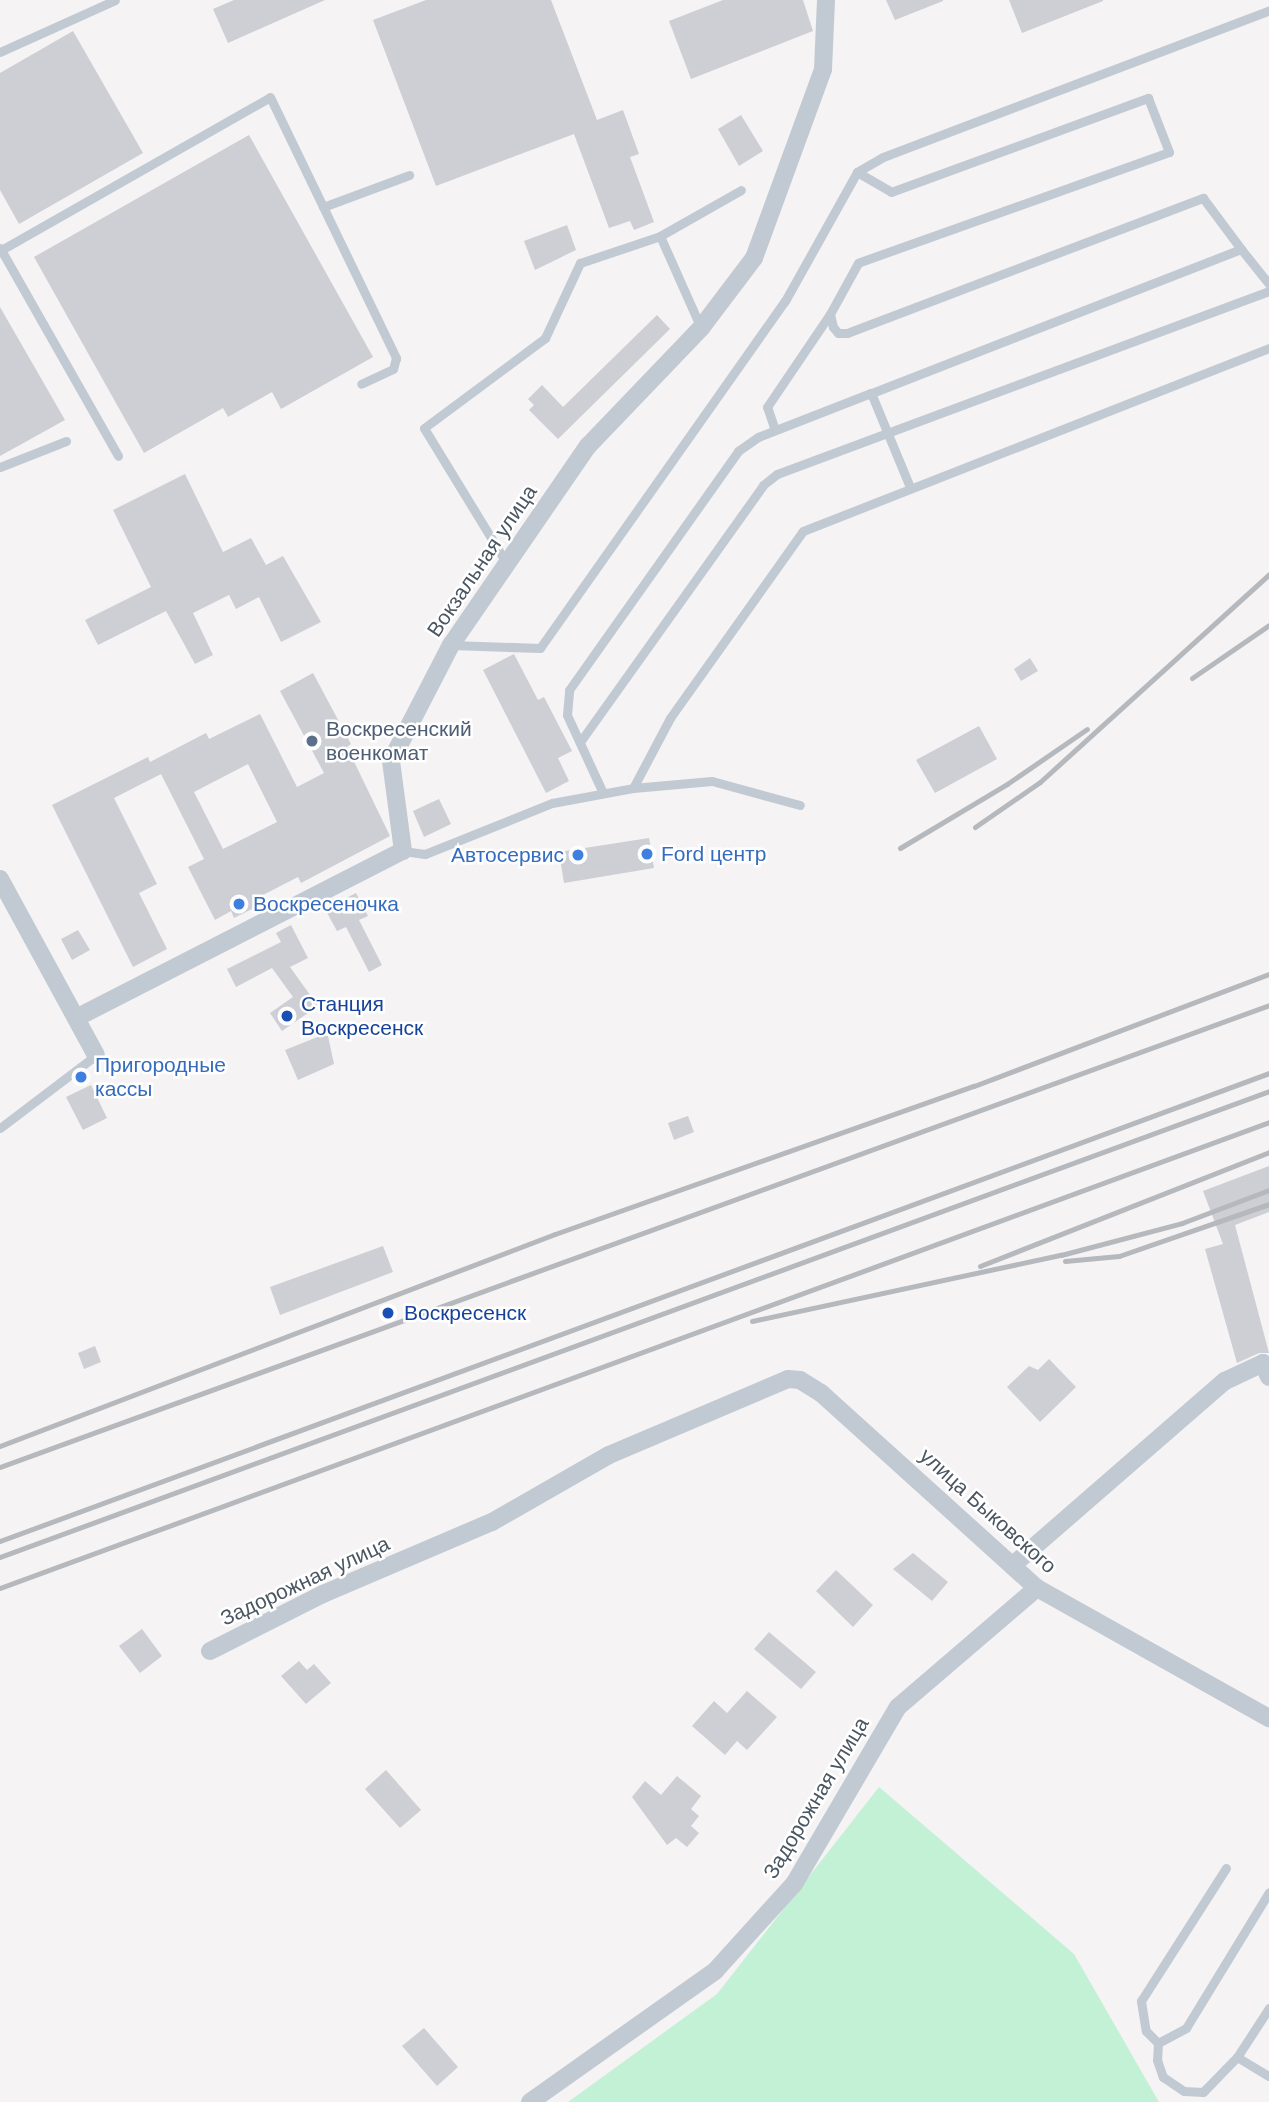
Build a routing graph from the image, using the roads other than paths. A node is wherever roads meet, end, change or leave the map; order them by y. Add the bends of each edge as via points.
1 (115, 0) edge
2 (827, 0) edge
3 (1269, 10) edge
4 (0, 52) edge
5 (857, 172) junction
6 (409, 175) dead end
7 (741, 190) dead end
8 (323, 208) junction
9 (660, 236) junction
10 (0, 249) edge
11 (1241, 249) junction
12 (1269, 284) edge
13 (1269, 290) edge
14 (830, 314) junction
15 (701, 328) junction
16 (1269, 348) edge
17 (362, 384) dead end
18 (871, 393) junction
19 (775, 430) junction
20 (887, 431) junction
21 (66, 441) dead end
22 (118, 456) dead end
23 (0, 467) edge
24 (910, 487) junction
25 (507, 564) junction
26 (451, 645) junction
27 (580, 743) junction
28 (633, 788) junction
29 (603, 793) junction
30 (800, 805) dead end
31 (403, 851) junction
32 (0, 879) edge
33 (76, 1018) junction
34 (96, 1055) joint
35 (0, 1128) edge
36 (1266, 1370) edge
37 (800, 1380) joint
38 (1013, 1565) junction
39 (1037, 1588) junction
40 (210, 1651) dead end
41 (1269, 1718) edge
42 (1226, 1868) dead end
43 (1269, 1892) edge
44 (1269, 2008) edge
45 (1158, 2043) junction
46 (1237, 2057) junction
47 (1269, 2076) edge
48 (530, 2102) edge

1 - 4 lane
2 - 15 street, Вокзальная улица via 823,69 754,258
3 - 5 lane via 883,157
5 - 14 lane via 891,192 1148,98 1169,152 858,263
5 - 26 lane via 785,301 540,648
6 - 8 lane
7 - 9 lane
8 - 10 lane via 270,97
8 - 17 lane via 397,358 393,369
9 - 15 lane
9 - 25 lane via 580,263 545,338 424,428
10 - 22 lane
11 - 12 lane
11 - 14 lane via 1203,198 847,333 838,333
11 - 18 lane
13 - 20 lane
14 - 19 lane via 767,407
15 - 25 street, Вокзальная улица via 588,446
16 - 24 lane
18 - 19 lane
18 - 20 lane
19 - 27 lane via 738,451 569,690 567,715
20 - 24 lane
20 - 27 lane via 777,474 763,485
21 - 23 lane
24 - 28 lane via 803,531 670,718
25 - 26 street, Вокзальная улица
26 - 31 street, Вокзальная улица via 391,761
27 - 29 lane
28 - 29 lane
28 - 30 lane via 712,780
29 - 31 lane via 552,803 425,854
31 - 33 street
32 - 33 street
33 - 34 street
34 - 35 lane
36 - 38 street via 1225,1381
37 - 38 street, улица Быковского via 821,1393
37 - 40 street, Задорожная улица via 776,1381 609,1455 492,1522 323,1594
38 - 39 street, улица Быковского
39 - 41 street, улица Быковского
39 - 48 street, Задорожная улица via 898,1707 794,1884 715,1971
42 - 45 lane via 1141,2001 1146,2031
43 - 45 lane via 1186,2028
44 - 46 lane
45 - 46 lane via 1163,2077 1184,2091 1203,2092
46 - 47 lane

